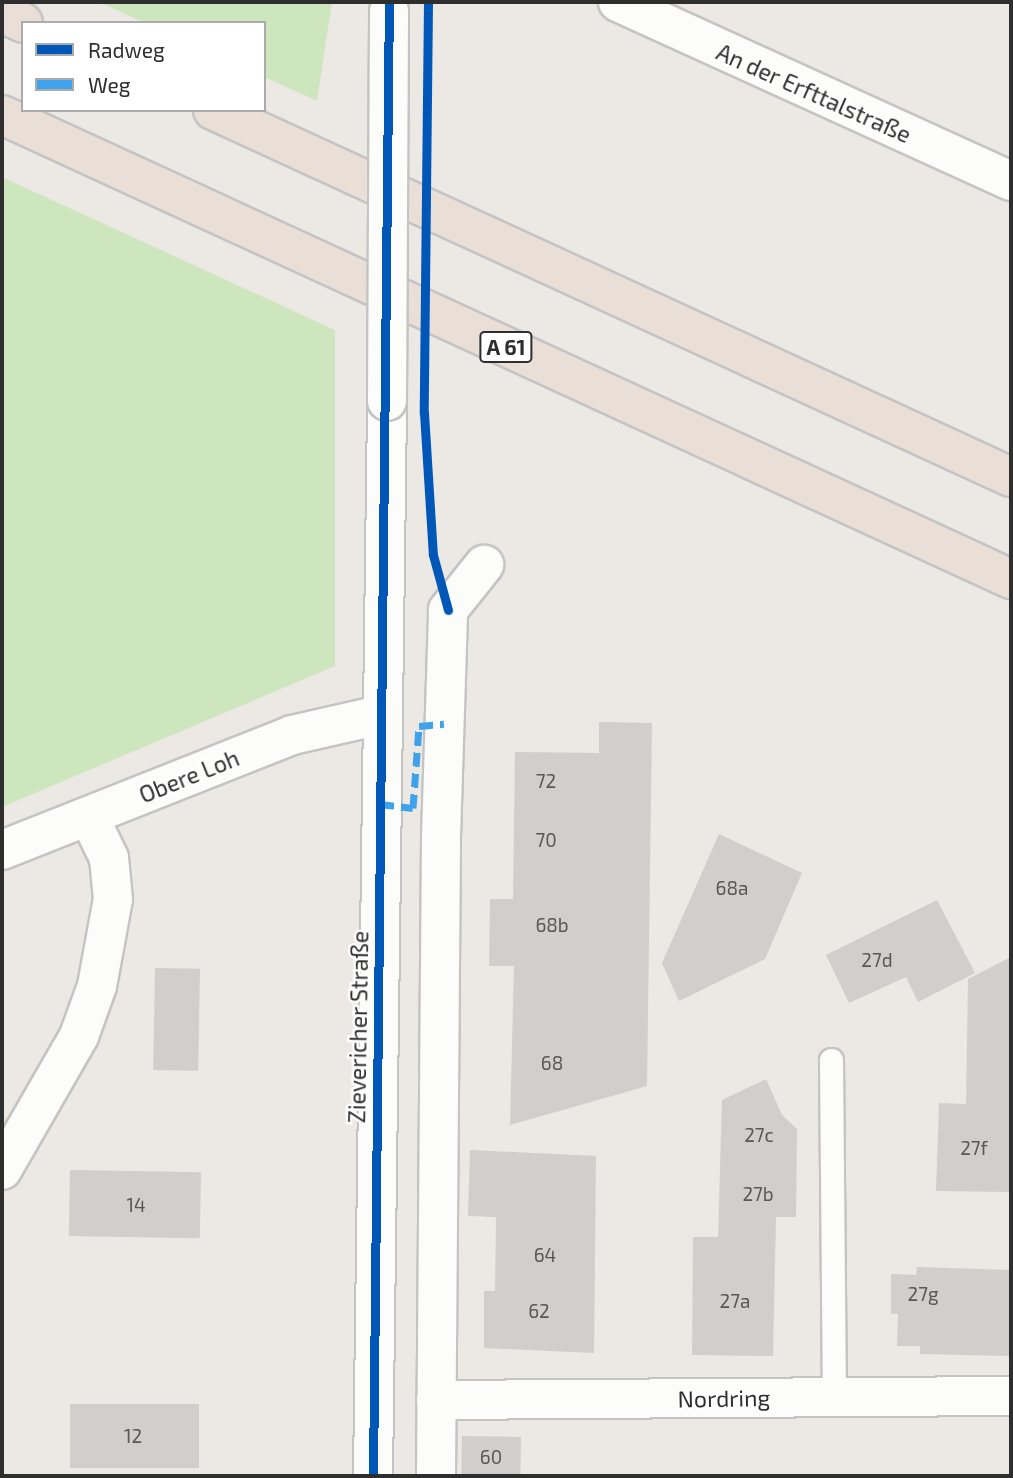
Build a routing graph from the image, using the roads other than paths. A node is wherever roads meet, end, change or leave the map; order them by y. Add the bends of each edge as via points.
1 (618, 2) edge
2 (389, 7) edge
3 (2, 13) edge
4 (21, 22) edge
5 (217, 112) edge
6 (2, 115) edge
7 (1011, 181) edge
8 (1011, 477) edge
9 (484, 565) dead end
10 (1011, 579) edge
11 (380, 715) junction
12 (89, 817) junction
13 (2, 850) edge
14 (831, 1060) dead end
15 (2, 1170) edge
16 (1011, 1396) edge
17 (834, 1397) junction
18 (436, 1400) junction
19 (373, 1476) edge
20 (436, 1476) edge

1 - 7 street, An der Erfttalstraße
2 - 11 street, Zievericher Straße, bridge
3 - 4 highway
5 - 8 highway
6 - 10 highway, A 61
9 - 18 street via 448,610
11 - 12 street, Obere Loh via 292,735
11 - 19 street, Zievericher Straße
12 - 13 street, Obere Loh
12 - 15 street via 109,858 113,899 104,959 79,1035
14 - 17 lane
16 - 17 street, Nordring
17 - 18 street, Nordring
18 - 20 street

